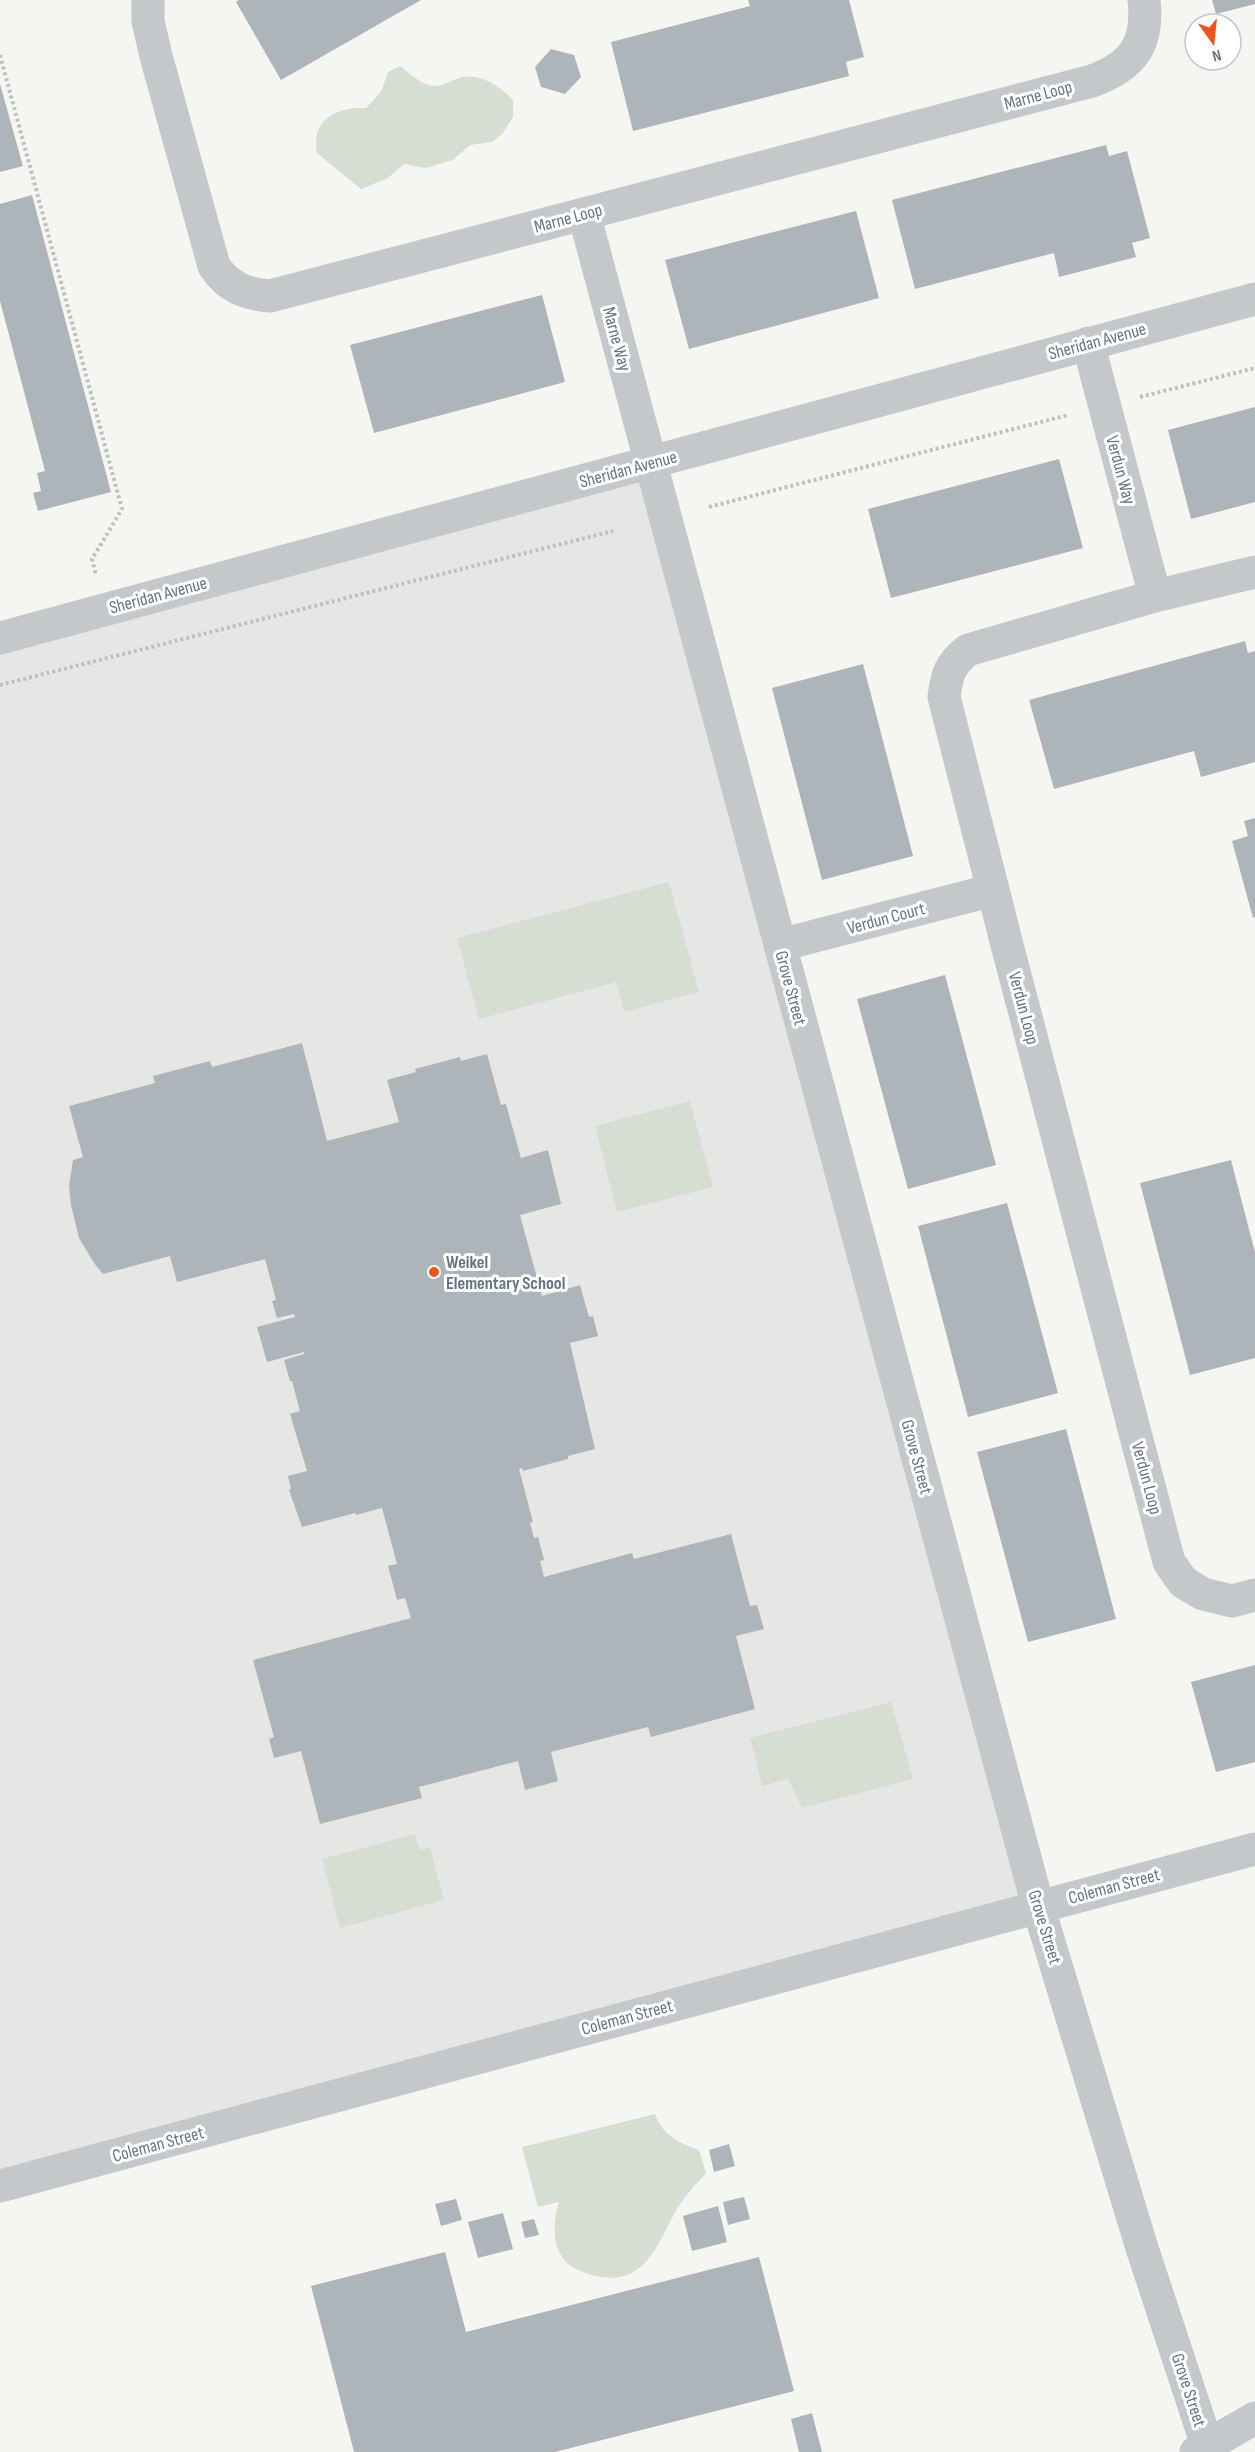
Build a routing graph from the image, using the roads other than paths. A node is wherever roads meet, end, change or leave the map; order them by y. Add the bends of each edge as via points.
1 (148, 0) edge
2 (1144, 0) edge
3 (584, 214) junction
4 (1255, 299) edge
5 (1088, 343) junction
6 (651, 463) junction
7 (1255, 572) edge
8 (1155, 597) junction
9 (0, 638) edge
10 (993, 890) junction
11 (780, 945) junction
12 (1255, 1595) edge
13 (1255, 1849) edge
14 (1038, 1906) junction
15 (0, 2186) edge
16 (1255, 2418) edge
17 (1202, 2449) edge

1 - 3 street, Marne Loop via 156,56 214,266 222,278 243,292 270,296
2 - 3 street, Marne Loop via 1144,32 1138,47 1120,69 1106,76
3 - 6 street, Marne Way
4 - 5 street, Sheridan Avenue
5 - 6 street, Sheridan Avenue
5 - 8 street, Verdun Way
6 - 9 street, Sheridan Avenue
6 - 11 street, Grove Street
7 - 8 street, Verdun Loop
8 - 10 street, Verdun Loop via 968,650 954,661 944,696
10 - 11 street, Verdun Court
10 - 12 street, Verdun Loop via 1169,1562 1183,1582 1203,1594 1232,1601
11 - 14 street, Grove Street
13 - 14 street, Coleman Street
14 - 15 street, Coleman Street
14 - 17 street, Grove Street
16 - 17 street

